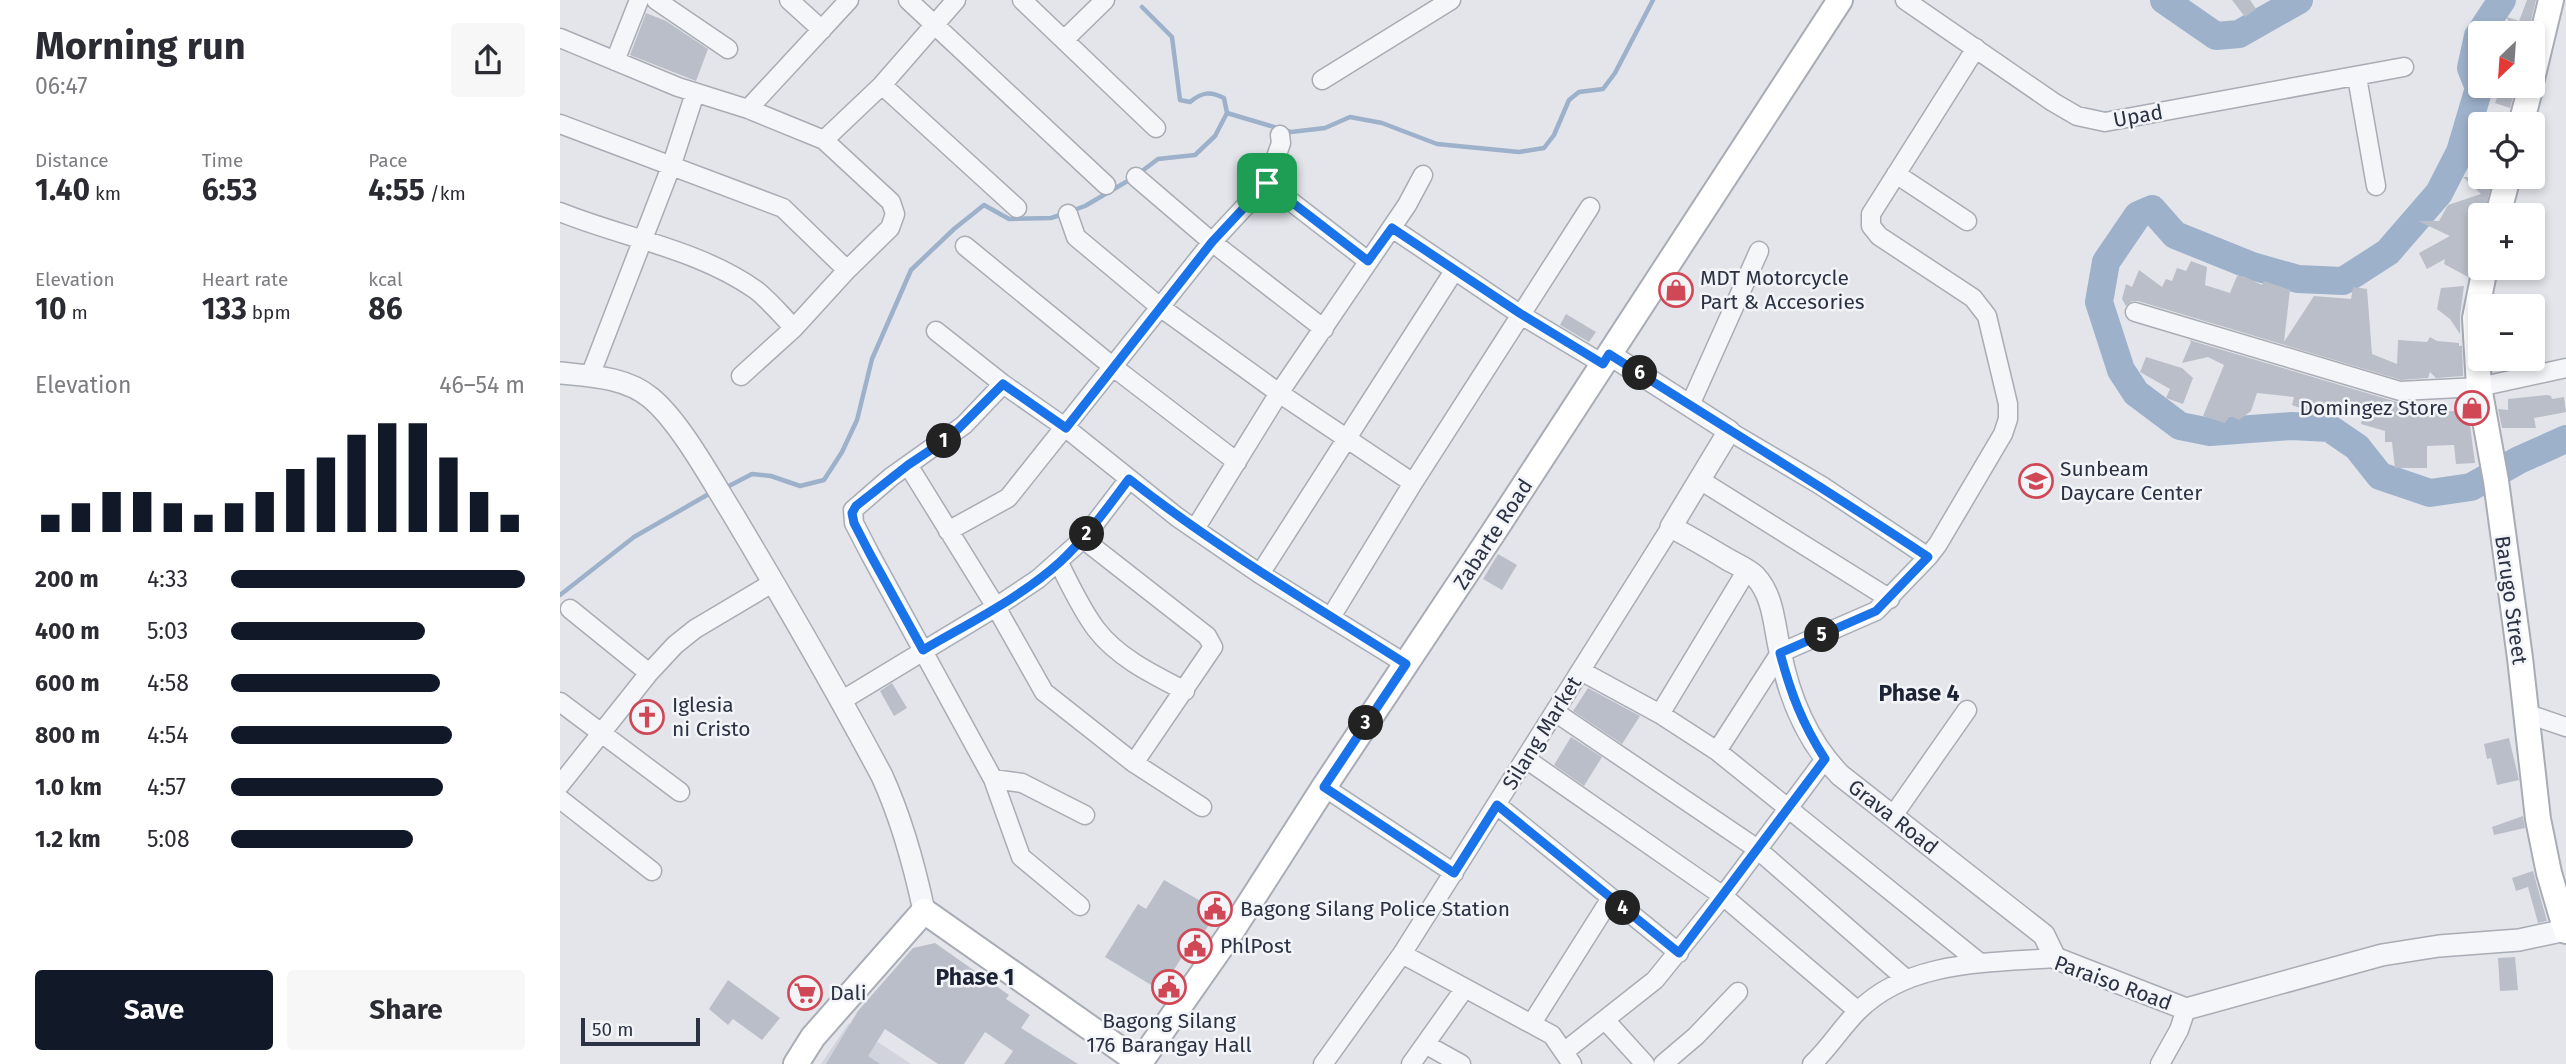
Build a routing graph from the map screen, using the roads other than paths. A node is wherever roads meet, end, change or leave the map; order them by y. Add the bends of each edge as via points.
1 (639, 0) edge
2 (656, 0) edge
3 (789, 0) edge
4 (849, 0) edge
5 (908, 0) edge
6 (956, 0) edge
7 (1022, 0) edge
8 (1105, 0) edge
9 (1451, 0) edge
10 (1840, 0) edge
11 (1905, 0) edge
12 (2551, 0) edge
13 (933, 24) junction
14 (2545, 25) edge
15 (822, 30) junction
16 (560, 38) edge
17 (1065, 39) junction
18 (1976, 48) junction
19 (728, 49) dead end
20 (615, 61) junction
21 (2404, 67) dead end
22 (2357, 77) junction
23 (1322, 80) dead end
24 (882, 85) junction
25 (695, 93) junction
26 (748, 109) junction
27 (560, 124) edge
28 (1156, 128) dead end
29 (1280, 135) dead end
30 (824, 140) junction
31 (672, 164) junction
32 (1896, 174) junction
33 (1423, 175) dead end
34 (1136, 177) dead end
35 (1267, 183) junction
36 (1106, 185) dead end
37 (2376, 186) dead end
38 (1590, 207) dead end
39 (1017, 208) dead end
40 (560, 212) edge
41 (1068, 214) dead end
42 (1967, 221) dead end
43 (1392, 228) junction
44 (642, 240) junction
45 (1212, 242) junction
46 (965, 246) dead end
47 (1759, 251) dead end
48 (1368, 261) junction
49 (846, 270) junction
50 (1454, 271) junction
51 (2483, 280) edge
52 (1160, 307) junction
53 (2135, 312) dead end
54 (1521, 314) junction
55 (794, 328) junction
56 (1324, 329) junction
57 (936, 331) dead end
58 (1606, 359) junction
59 (1112, 366) junction
60 (2566, 368) edge
61 (560, 373) edge
62 (590, 376) junction
63 (741, 376) dead end
64 (1003, 384) junction
65 (2480, 387) junction
66 (1279, 393) junction
67 (1690, 405) junction
68 (1066, 428) junction
69 (1728, 431) junction
70 (1346, 439) junction
71 (1237, 462) junction
72 (908, 465) junction
73 (1129, 479) junction
74 (1700, 480) junction
75 (1413, 483) junction
76 (1671, 527) junction
77 (1195, 529) junction
78 (948, 531) junction
79 (1083, 539) junction
80 (1930, 554) junction
81 (1059, 563) junction
82 (1747, 570) junction
83 (1260, 574) junction
84 (774, 582) junction
85 (1890, 599) junction
86 (996, 607) junction
87 (570, 609) dead end
88 (1331, 617) junction
89 (923, 650) junction
90 (1780, 653) junction
91 (1406, 664) junction
92 (1581, 671) junction
93 (649, 673) junction
94 (1185, 691) junction
95 (841, 701) junction
96 (560, 702) edge
97 (1967, 710) dead end
98 (1555, 712) junction
99 (2525, 713) junction
100 (1660, 714) junction
101 (2566, 727) edge
102 (600, 734) junction
103 (1717, 751) junction
104 (1526, 759) junction
105 (1825, 759) junction
106 (1134, 763) junction
107 (993, 779) junction
108 (560, 785) edge
109 (1324, 787) junction
110 (680, 792) dead end
111 (560, 799) edge
112 (1497, 805) junction
113 (1202, 807) dead end
114 (1787, 808) junction
115 (1085, 815) dead end
116 (1892, 817) junction
117 (1756, 848) junction
118 (652, 871) dead end
119 (1454, 873) junction
120 (1723, 896) junction
121 (1611, 898) junction
122 (1080, 906) dead end
123 (924, 911) junction
124 (2566, 930) edge
125 (1679, 953) junction
126 (1402, 954) junction
127 (2055, 958) junction
128 (1980, 963) junction
129 (1906, 979) junction
130 (1465, 988) junction
131 (1738, 992) dead end
132 (2186, 1009) junction
133 (1858, 1011) junction
134 (1606, 1021) junction
135 (1532, 1023) junction
136 (1425, 1044) junction
137 (1568, 1058) edge
138 (1816, 1062) edge
139 (1140, 1063) edge
140 (796, 1064) edge
141 (1322, 1064) edge
142 (1411, 1064) edge
143 (1461, 1064) edge
144 (1645, 1064) edge
145 (1663, 1064) edge
146 (2160, 1064) edge

1 - 20 street
2 - 19 street
3 - 15 street
4 - 15 street
5 - 13 street
6 - 13 street
7 - 17 street
8 - 17 street
9 - 23 street
10 - 58 main road, Zabarte Road
11 - 18 street, Upad
12 - 14 main road
13 - 24 street
13 - 36 street
15 - 26 street
16 - 20 street
17 - 28 street
18 - 22 street, Upad via 2077,116 2105,122
18 - 32 street
20 - 25 street
21 - 22 street, Upad
22 - 37 street
24 - 30 street
24 - 39 street
25 - 26 street
25 - 31 street
26 - 30 street
27 - 31 street
29 - 35 street
30 - 49 street via 891,202 895,214 890,228
31 - 44 street
31 - 49 street via 783,208
32 - 42 street
32 - 80 street via 1871,214 1871,226 1973,298 1987,316 2008,404 2003,434
33 - 43 street
34 - 45 street
35 - 45 street
35 - 48 street
38 - 54 street
40 - 44 street
41 - 52 street via 1076,237
43 - 48 street
43 - 50 street
44 - 55 street via 689,256 756,291
44 - 62 street
45 - 52 street
45 - 56 street
46 - 59 street
47 - 67 street
48 - 56 street
49 - 55 street
50 - 54 street
50 - 70 street
51 - 65 main road, Barugo Street via 2475,318
52 - 59 street
52 - 66 street
53 - 65 street via 2400,391
54 - 58 street
54 - 75 street
55 - 63 street
56 - 66 street
57 - 64 street
58 - 67 street
58 - 91 main road, Zabarte Road
59 - 68 street
59 - 71 street
60 - 65 street
61 - 62 street
62 - 84 street via 638,389 664,411
64 - 68 street
64 - 72 street via 964,425
65 - 99 main road, Barugo Street
66 - 70 street
66 - 71 street
67 - 69 street
68 - 73 street
68 - 78 street via 1008,498
69 - 74 street, Silang Market
69 - 80 street
70 - 75 street
70 - 83 street
71 - 77 street
72 - 78 street
72 - 89 street via 852,513
73 - 77 street
73 - 79 street
74 - 76 street, Silang Market
74 - 85 street
75 - 88 street
76 - 82 street, Grava Road
76 - 92 street, Silang Market
77 - 83 street
78 - 86 street
79 - 81 street
79 - 94 street via 1212,642
80 - 85 street
81 - 86 street
81 - 94 street via 1083,610 1111,645
82 - 90 street, Grava Road via 1765,590
82 - 100 street
83 - 88 street
84 - 93 street via 695,628
84 - 95 street
85 - 90 street via 1870,615
86 - 89 street
86 - 106 street via 1044,692
87 - 93 street
88 - 91 street
89 - 95 street
89 - 107 street
90 - 103 street
90 - 105 street, Grava Road via 1797,710
91 - 109 main road, Zabarte Road
92 - 98 street, Silang Market
92 - 100 street
93 - 102 street
94 - 106 street
95 - 123 street via 897,809
96 - 102 street
97 - 116 street
98 - 104 street, Silang Market
98 - 117 street
99 - 101 street
99 - 124 main road, Barugo Street via 2538,819
100 - 103 street
102 - 108 street
102 - 110 street
103 - 114 street
104 - 112 street, Silang Market
104 - 120 street
105 - 114 street
105 - 116 street, Grava Road
106 - 113 street
107 - 115 street via 1022,783
107 - 122 street via 1025,862
109 - 119 street
109 - 139 main road, Zabarte Road
111 - 118 street
112 - 119 street, Silang Market
112 - 121 street
114 - 117 street
114 - 128 street
116 - 127 street, Grava Road via 2044,935
117 - 120 street
117 - 129 street
119 - 126 street, Silang Market
120 - 125 street
120 - 133 street
121 - 125 street
121 - 135 street
123 - 139 main road
123 - 140 main road via 813,1037
124 - 132 street, Paraiso Road via 2519,940 2382,955
125 - 134 street via 1655,981
126 - 130 street
126 - 141 street, Silang Market
127 - 128 street, Paraiso Road
127 - 132 street, Paraiso Road
128 - 129 street, Paraiso Road
129 - 133 street, Paraiso Road
130 - 135 street
130 - 136 street
131 - 145 street
132 - 146 street
133 - 138 street, Paraiso Road
134 - 137 street
134 - 144 street
135 - 137 street via 1552,1035
136 - 142 street
136 - 143 street

